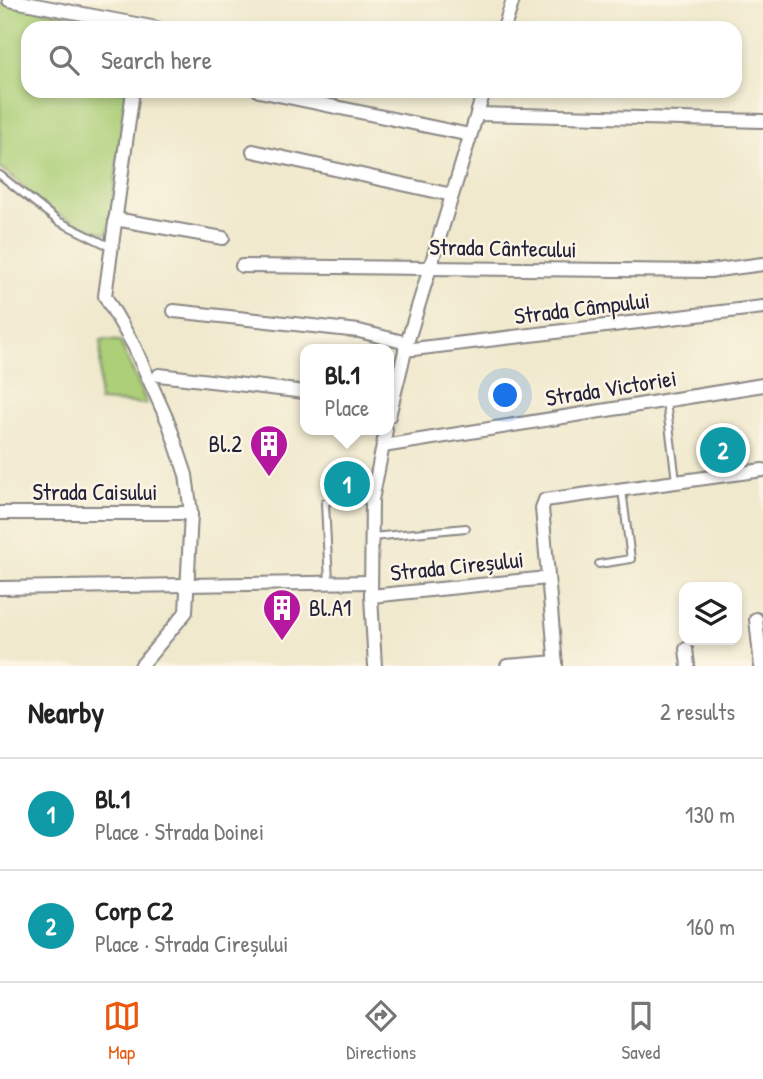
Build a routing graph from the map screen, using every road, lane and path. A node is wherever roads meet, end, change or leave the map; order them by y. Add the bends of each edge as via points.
1 (9, 0) edge
2 (513, 0) edge
3 (112, 21) edge
4 (506, 21) edge
5 (132, 98) edge
6 (293, 98) edge
7 (480, 98) edge
8 (477, 114) junction
9 (763, 121) edge
10 (470, 135) junction
11 (253, 151) dead end
12 (0, 176) edge
13 (452, 195) junction
14 (115, 219) junction
15 (223, 238) dead end
16 (111, 247) junction
17 (763, 264) edge
18 (242, 266) dead end
19 (430, 268) junction
20 (763, 307) edge
21 (174, 311) dead end
22 (406, 347) junction
23 (159, 375) dead end
24 (763, 385) edge
25 (300, 391) edge
26 (394, 392) edge
27 (666, 401) junction
28 (385, 435) edge
29 (383, 446) junction
30 (763, 470) edge
31 (676, 481) junction
32 (622, 488) junction
33 (372, 500) junction
34 (0, 513) edge
35 (191, 513) junction
36 (466, 528) dead end
37 (372, 537) junction
38 (599, 564) dead end
39 (547, 578) junction
40 (329, 582) junction
41 (371, 582) junction
42 (189, 587) junction
43 (0, 589) edge
44 (371, 596) junction
45 (756, 619) dead end
46 (686, 649) dead end
47 (556, 664) edge
48 (141, 666) edge
49 (376, 666) edge
50 (507, 666) edge
51 (688, 666) edge
52 (761, 666) edge

1 - 3 street
2 - 4 street
5 - 14 street
6 - 10 street
7 - 8 street
8 - 9 street
8 - 10 street
10 - 13 street
11 - 13 street
12 - 16 lane via 49,215
13 - 19 street
14 - 15 street
14 - 16 street
16 - 35 street via 107,302 134,346 169,425 186,475
17 - 19 street, Strada Cântecului via 710,271
18 - 19 street, Strada Cântecului
19 - 22 street
20 - 22 street, Strada Câmpului
21 - 22 street via 359,331
22 - 26 street
23 - 25 street
24 - 27 street, Strada Victoriei
27 - 29 street, Strada Victoriei
27 - 31 lane
28 - 29 street
29 - 33 street
30 - 31 street, Strada Cireșului
31 - 32 street, Strada Cireșului
32 - 38 lane via 631,559
32 - 39 street, Strada Cireșului via 545,500
33 - 37 street
33 - 40 lane via 333,498 325,503
34 - 35 street, Strada Caisului
35 - 42 street
36 - 37 lane
37 - 41 street
39 - 44 street, Strada Cireșului
39 - 47 street, Strada Cireșului
40 - 41 street
40 - 42 street
41 - 44 street
42 - 43 street
42 - 48 street via 182,622
44 - 49 street
45 - 52 street
46 - 51 street
47 - 50 street

